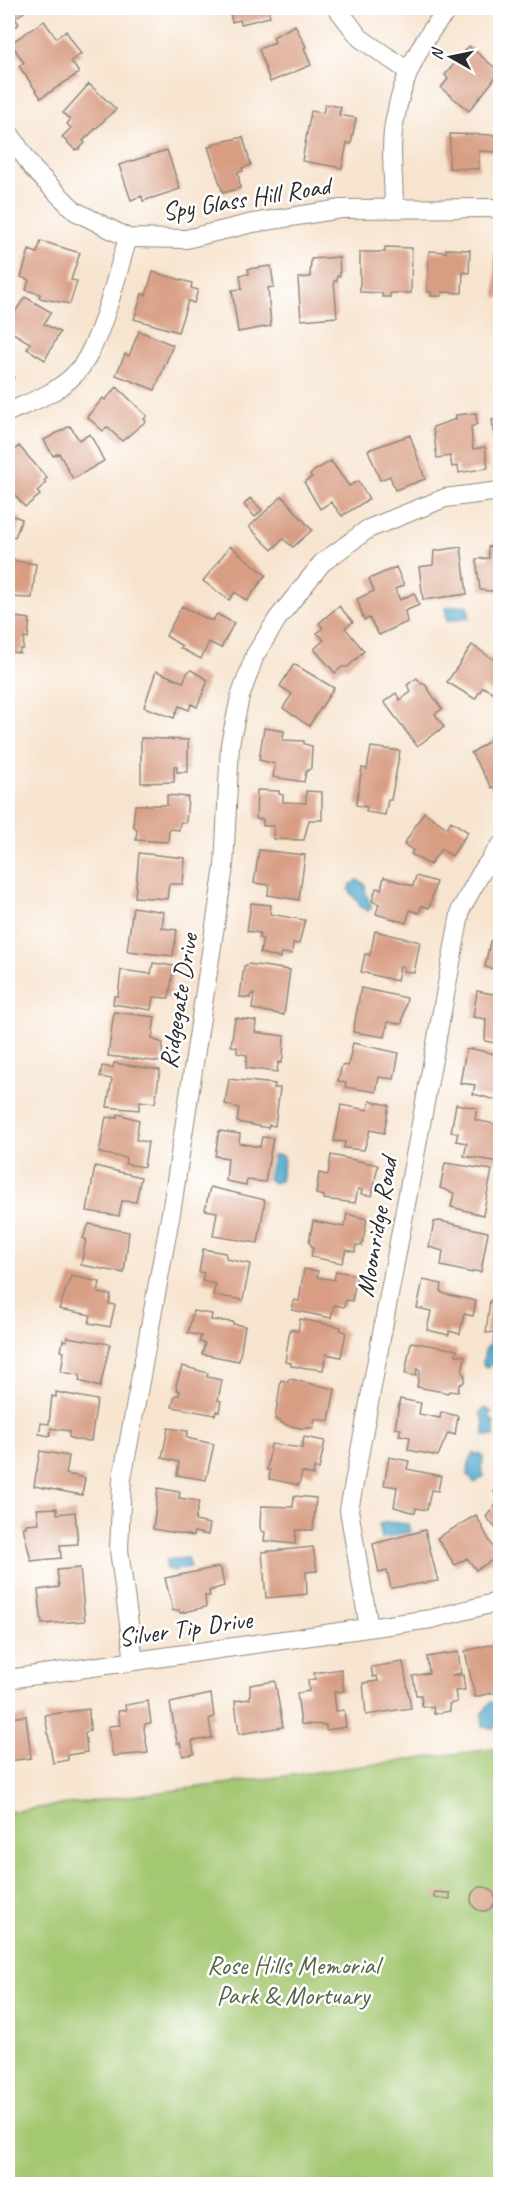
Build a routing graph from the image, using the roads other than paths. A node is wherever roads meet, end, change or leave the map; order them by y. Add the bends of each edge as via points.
1 (337, 8) edge
2 (450, 8) edge
3 (408, 71) junction
4 (8, 131) edge
5 (394, 207) junction
6 (501, 208) edge
7 (128, 238) junction
8 (8, 412) edge
9 (501, 491) edge
10 (501, 846) edge
11 (501, 1598) edge
12 (369, 1628) junction
13 (134, 1661) junction
14 (8, 1679) edge

1 - 3 street via 360,38
2 - 3 street via 437,21
3 - 5 street via 394,120
4 - 7 street, Spy Glass Hill Road via 33,169 75,211
5 - 6 street, Spy Glass Hill Road
5 - 7 street, Spy Glass Hill Road via 340,209 186,239
7 - 8 street via 96,339 77,373 50,393
9 - 13 street, Ridgegate Drive via 445,498 368,530 322,563 278,618 255,655 240,697 230,744 224,867 172,1207 122,1479 119,1550
10 - 12 street, Moonridge Road via 460,909 350,1510
11 - 12 street, Silver Tip Drive via 431,1619
12 - 13 street, Silver Tip Drive
13 - 14 street, Silver Tip Drive

